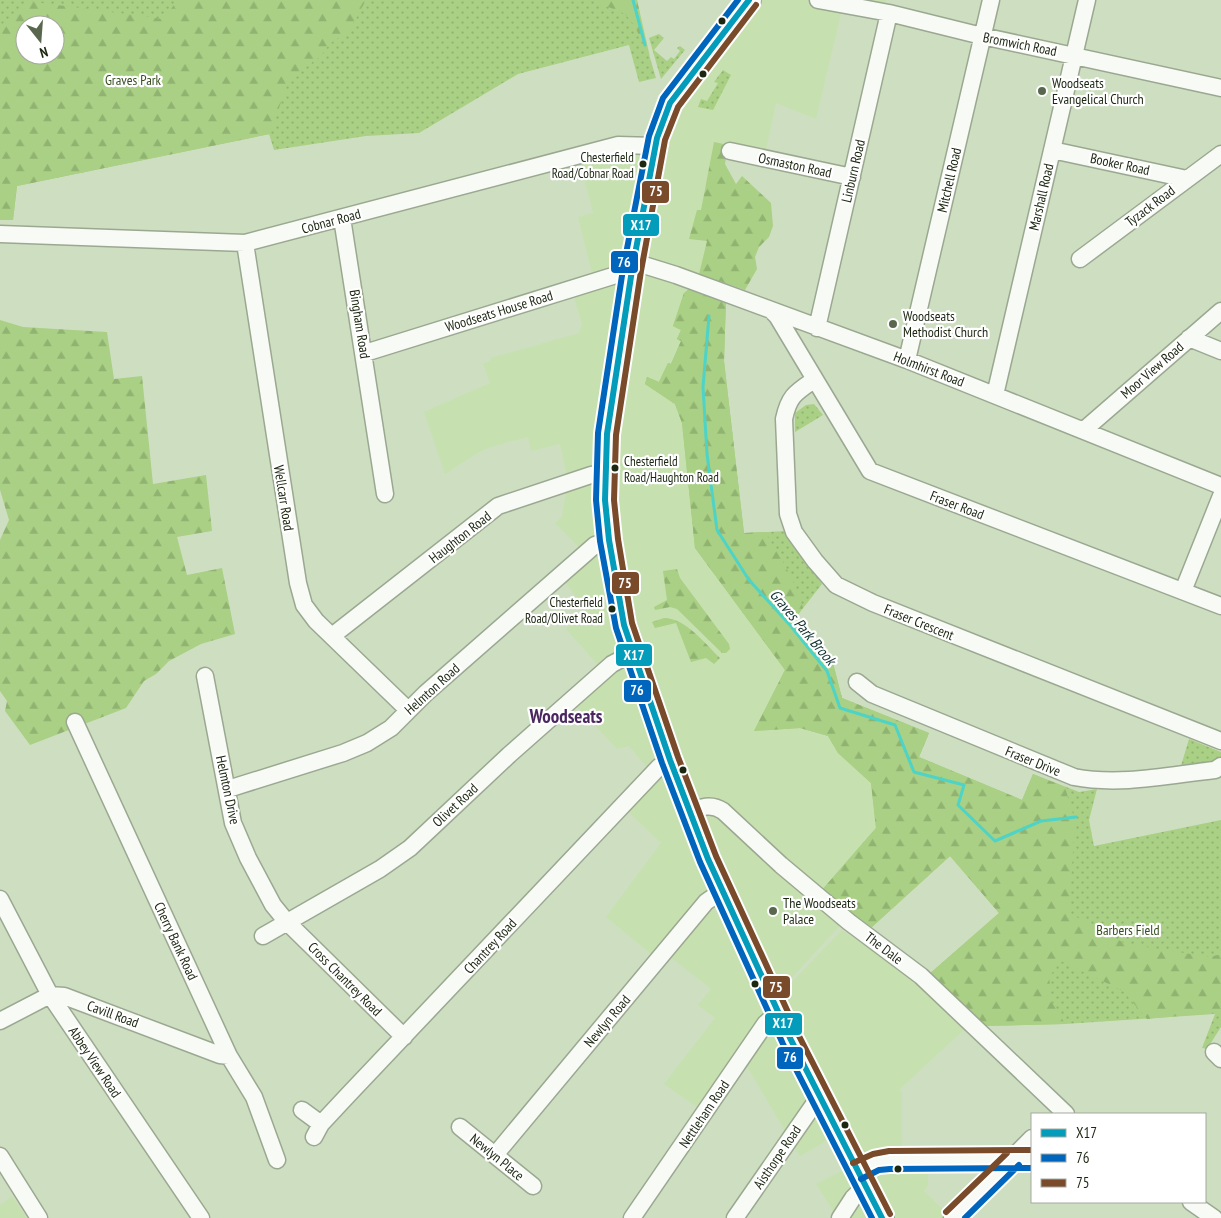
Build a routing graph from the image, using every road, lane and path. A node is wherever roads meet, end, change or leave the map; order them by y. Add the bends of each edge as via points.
1 (749, 0) edge
2 (818, 0) edge
3 (991, 0) edge
4 (1087, 0) edge
5 (889, 13) junction
6 (982, 36) junction
7 (1076, 55) junction
8 (1221, 88) edge
9 (655, 146) junction
10 (1052, 150) junction
11 (1221, 154) edge
12 (735, 155) dead end
13 (852, 177) junction
14 (1187, 179) junction
15 (342, 218) junction
16 (0, 234) edge
17 (245, 243) junction
18 (1080, 259) dead end
19 (633, 266) junction
20 (771, 310) junction
21 (1221, 311) edge
22 (817, 328) junction
23 (1189, 338) junction
24 (1221, 351) edge
25 (365, 352) junction
26 (907, 360) junction
27 (814, 380) junction
28 (995, 395) junction
29 (1084, 430) junction
30 (606, 472) junction
31 (1221, 486) edge
32 (385, 494) dead end
33 (1221, 496) edge
34 (609, 540) junction
35 (1183, 591) junction
36 (1221, 606) edge
37 (332, 636) junction
38 (633, 653) junction
39 (205, 676) dead end
40 (858, 682) dead end
41 (408, 710) junction
42 (75, 722) dead end
43 (1221, 741) edge
44 (670, 760) junction
45 (1221, 766) edge
46 (228, 789) junction
47 (689, 812) junction
48 (722, 890) junction
49 (0, 899) edge
50 (286, 921) junction
51 (263, 936) dead end
52 (50, 995) junction
53 (778, 1012) junction
54 (0, 1021) edge
55 (404, 1037) junction
56 (229, 1056) junction
57 (819, 1097) junction
58 (302, 1110) dead end
59 (1060, 1112) edge
60 (460, 1127) dead end
61 (1031, 1139) edge
62 (0, 1156) edge
63 (495, 1156) junction
64 (1013, 1159) junction
65 (1031, 1159) edge
66 (278, 1160) dead end
67 (861, 1178) junction
68 (533, 1186) dead end
69 (1192, 1203) edge
70 (39, 1218) edge
71 (201, 1218) edge
72 (632, 1218) edge
73 (735, 1218) edge
74 (840, 1218) edge
75 (882, 1218) edge
76 (952, 1218) edge
77 (1214, 1218) edge

1 - 9 highway via 670,103
2 - 5 street, Bromwich Road
3 - 6 street, Mitchell Road
4 - 7 street, Marshall Road
5 - 6 street, Bromwich Road
5 - 13 street, Linburn Road
6 - 7 street, Bromwich Road
6 - 26 street, Mitchell Road
7 - 8 street, Bromwich Road
7 - 10 street, Marshall Road
9 - 15 street, Cobnar Road via 618,145
9 - 19 highway
10 - 14 street, Booker Road
10 - 28 street, Marshall Road
11 - 14 street, Tyzack Road
12 - 13 street, Osmaston Road
13 - 22 street, Linburn Road
14 - 18 street, Tyzack Road
15 - 17 street, Cobnar Road
15 - 25 street, Bingham Road
16 - 17 street, Cobnar Road
17 - 37 street, Wellcarr Road via 298,583 304,605
19 - 20 street, Holmhirst Road
19 - 25 street, Woodseats House Road
19 - 30 highway via 608,427
20 - 22 street, Holmhirst Road
20 - 27 street, Fraser Road
21 - 23 street, Moor View Road
22 - 26 street, Holmhirst Road
23 - 24 street
23 - 29 street, Moor View Road
25 - 32 street, Bingham Road
26 - 28 street, Holmhirst Road
27 - 35 street, Fraser Road via 870,471
27 - 43 street, Fraser Crescent via 794,394 784,419 788,514 805,549 836,585 873,603
28 - 29 street, Holmhirst Road
29 - 31 street, Holmhirst Road
30 - 34 highway
30 - 37 street, Haughton Road via 591,474 498,506
33 - 35 street
34 - 38 highway via 620,607
34 - 41 street, Helmton Road via 595,545
35 - 36 street, Fraser Road
37 - 41 street, Wellcarr Road
38 - 44 highway
38 - 50 street, Olivet Road via 612,664 410,848 380,870
39 - 46 street, Helmton Drive
40 - 45 street, Fraser Drive via 872,694 1074,777 1096,781 1125,780 1215,770
41 - 46 street, Helmton Road via 391,728 367,743
42 - 56 street, Cherry Bank Road
44 - 47 highway
44 - 55 street, Chantrey Road via 658,766
46 - 50 street, Helmton Drive via 233,822 248,858 273,905
47 - 48 highway
47 - 59 street, The Dale via 712,806 723,811 781,866 921,976
48 - 53 highway
48 - 63 street, Newlyn Road via 706,902
49 - 52 street, Abbey View Road
50 - 51 street, Olivet Road
50 - 55 street, Cross Chantrey Road
52 - 54 street
52 - 56 street, Cavill Road via 64,996
52 - 71 street, Abbey View Road
53 - 57 highway
53 - 72 street, Nettleham Road via 765,1024
55 - 58 street, Chantrey Road via 318,1130
56 - 66 street, Cherry Bank Road via 254,1096
57 - 67 highway
57 - 73 street, Aisthorpe Road
60 - 63 street, Newlyn Place
61 - 64 street
62 - 70 street
63 - 68 street, Newlyn Place
64 - 65 street
64 - 67 street via 889,1160 876,1162
64 - 76 street
67 - 74 street
67 - 75 highway
69 - 77 street

